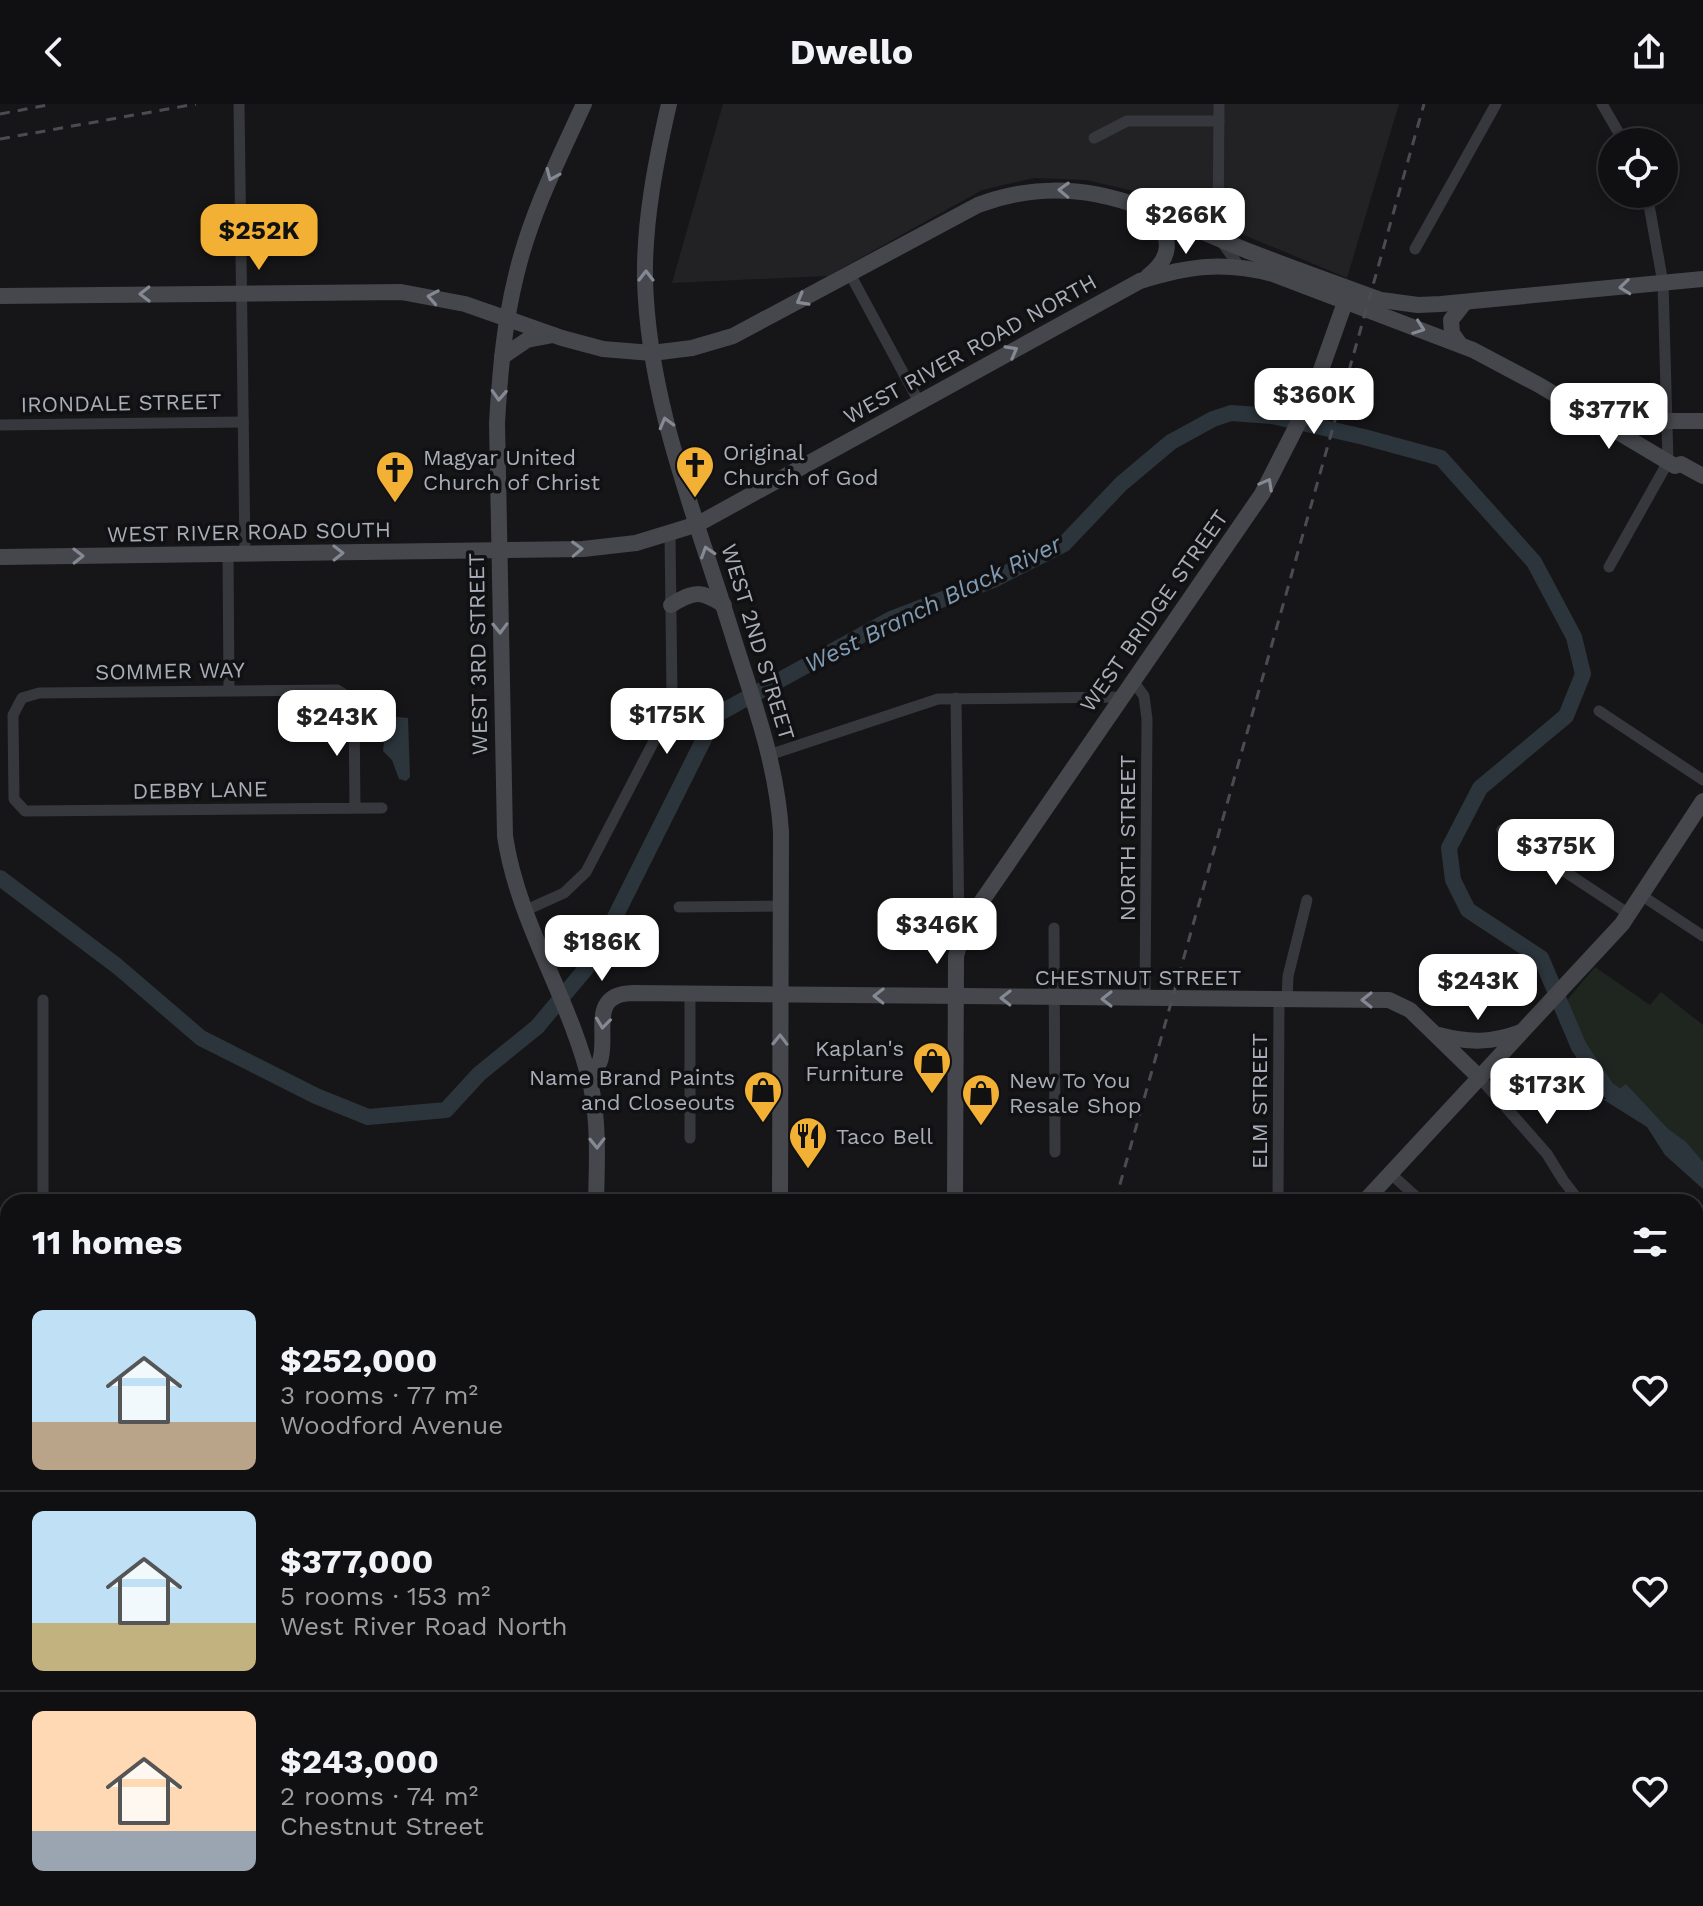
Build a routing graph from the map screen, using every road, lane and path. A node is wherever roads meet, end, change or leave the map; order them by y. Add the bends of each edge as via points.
1 (239, 104) edge
2 (584, 104) edge
3 (669, 104) edge
4 (1219, 104) edge
5 (1496, 104) edge
6 (1602, 104) edge
7 (1219, 121) junction
8 (1616, 128) edge
9 (1094, 138) dead end
10 (1650, 208) edge
11 (1155, 212) junction
12 (1218, 237) junction
13 (1415, 249) dead end
14 (1240, 267) junction
15 (850, 274) junction
16 (1703, 279) edge
17 (1140, 281) junction
18 (1663, 283) junction
19 (242, 292) junction
20 (1348, 295) junction
21 (0, 296) edge
22 (1465, 302) junction
23 (508, 318) junction
24 (555, 335) junction
25 (1459, 343) junction
26 (652, 353) junction
27 (502, 357) junction
28 (919, 402) junction
29 (1571, 405) junction
30 (1666, 421) junction
31 (1703, 421) edge
32 (243, 422) junction
33 (0, 425) edge
34 (1671, 464) junction
35 (1703, 476) edge
36 (1703, 489) edge
37 (698, 524) junction
38 (670, 534) junction
39 (499, 550) junction
40 (236, 554) junction
41 (0, 557) edge
42 (1609, 567) dead end
43 (671, 605) junction
44 (724, 605) junction
45 (1133, 681) junction
46 (229, 690) junction
47 (1122, 697) junction
48 (956, 698) junction
49 (1599, 711) dead end
50 (769, 755) junction
51 (1703, 780) edge
52 (19, 808) joint
53 (355, 808) junction
54 (382, 808) dead end
55 (1700, 811) edge
56 (1502, 830) dead end
57 (1641, 895) junction
58 (1307, 900) dead end
59 (781, 906) junction
60 (679, 907) dead end
61 (524, 911) junction
62 (1629, 914) junction
63 (1054, 928) dead end
64 (1703, 936) edge
65 (959, 940) junction
66 (690, 994) junction
67 (781, 995) junction
68 (957, 997) junction
69 (1055, 999) junction
70 (1145, 999) junction
71 (43, 1000) dead end
72 (1283, 1000) junction
73 (1524, 1031) junction
74 (1433, 1033) junction
75 (588, 1077) junction
76 (1480, 1078) junction
77 (690, 1138) dead end
78 (1055, 1152) dead end
79 (1391, 1174) junction
80 (43, 1194) edge
81 (596, 1194) edge
82 (780, 1194) edge
83 (955, 1194) edge
84 (1278, 1194) edge
85 (1372, 1194) edge
86 (1413, 1194) edge
87 (1574, 1194) edge

1 - 19 street
2 -> 23 main road, WEST 3RD STREET via 531,225
26 -> 3 main road, WEST 2ND STREET via 645,278 648,227
4 - 7 street
5 - 13 street
6 - 8 street
7 - 9 street via 1127,121
7 - 12 street
10 - 18 street
11 - 12 main road
11 -> 15 main road via 1082,190 1012,194 959,214
11 - 17 main road via 1166,234 1166,251 1162,263
12 - 14 street
12 - 20 main road
14 - 17 main road, WEST RIVER ROAD NORTH via 1190,267
14 - 20 main road, WEST RIVER ROAD NORTH
15 -> 26 main road via 733,336
15 - 28 street
16 - 18 main road
28 -> 17 main road, WEST RIVER ROAD NORTH
18 -> 22 main road
18 - 30 street
19 -> 21 main road
23 -> 19 main road via 401,292
19 - 32 street
20 - 22 main road via 1399,304
20 -> 25 main road, WEST RIVER ROAD NORTH
45 -> 20 main road, WEST BRIDGE STREET via 1282,456 1311,398
22 - 25 main road via 1451,320
23 - 24 main road
23 - 27 main road, WEST 3RD STREET
24 - 26 main road via 603,349
24 - 27 main road via 527,340
25 - 29 main road, WEST RIVER ROAD NORTH
37 -> 26 main road, WEST 2ND STREET via 664,416
27 -> 39 main road, WEST 3RD STREET
28 - 37 main road, WEST RIVER ROAD NORTH
29 - 30 main road
29 - 34 main road, WEST RIVER ROAD NORTH
30 - 31 main road
30 - 34 street
32 - 33 street, IRONDALE STREET
32 - 40 street
34 - 35 main road, WEST RIVER ROAD NORTH
34 - 36 main road, WEST RIVER ROAD NORTH
34 - 42 street
37 - 38 main road, WEST RIVER ROAD NORTH
44 -> 37 main road, WEST 2ND STREET
39 -> 38 main road, WEST RIVER ROAD NORTH via 610,547
38 - 43 street
40 -> 39 main road, WEST RIVER ROAD SOUTH
39 -> 61 main road, WEST 3RD STREET via 503,814
41 -> 40 main road, WEST RIVER ROAD SOUTH
40 - 46 street
43 - 44 main road via 699,593
43 - 61 street via 672,696 667,716 586,872 564,893
44 - 50 main road, WEST 2ND STREET
45 - 47 main road, WEST BRIDGE STREET
45 - 70 street, NORTH STREET via 1144,696 1147,719
46 - 52 street, SOMMER WAY via 39,693 22,698 13,715 14,799
46 - 53 street, SOMMER WAY via 334,689 350,698
47 - 48 street
47 - 65 main road, WEST BRIDGE STREET via 970,915
48 - 50 street via 933,700
48 - 65 street
49 - 51 street
50 - 59 main road, WEST 2ND STREET via 780,817
52 - 53 street, DEBBY LANE via 32,813
53 - 54 street, DEBBY LANE
55 - 57 main road
56 - 62 street
57 - 62 main road
57 - 64 street
58 - 72 street, ELM STREET
59 - 60 street
59 - 67 main road, WEST 2ND STREET
61 - 75 main road, WEST 3RD STREET
62 - 73 main road
63 - 69 street
65 - 68 main road
66 - 67 main road, CHESTNUT STREET
66 -> 75 main road, CHESTNUT STREET via 627,993 612,1000 602,1017 601,1059
66 - 77 street
68 -> 67 main road, CHESTNUT STREET
82 -> 67 main road, WEST 2ND STREET
69 -> 68 main road, CHESTNUT STREET
68 - 83 main road
70 -> 69 main road, CHESTNUT STREET
69 - 78 street
70 - 72 main road, CHESTNUT STREET
71 - 80 street
74 -> 72 main road, CHESTNUT STREET via 1410,1010 1389,1000
72 - 84 street, ELM STREET
73 - 74 main road via 1477,1042
73 - 76 main road
74 - 76 main road, CHESTNUT STREET
75 -> 81 main road, WEST 3RD STREET via 596,1129
76 - 79 main road
76 - 87 street via 1539,1144
79 - 85 main road
79 - 86 street

